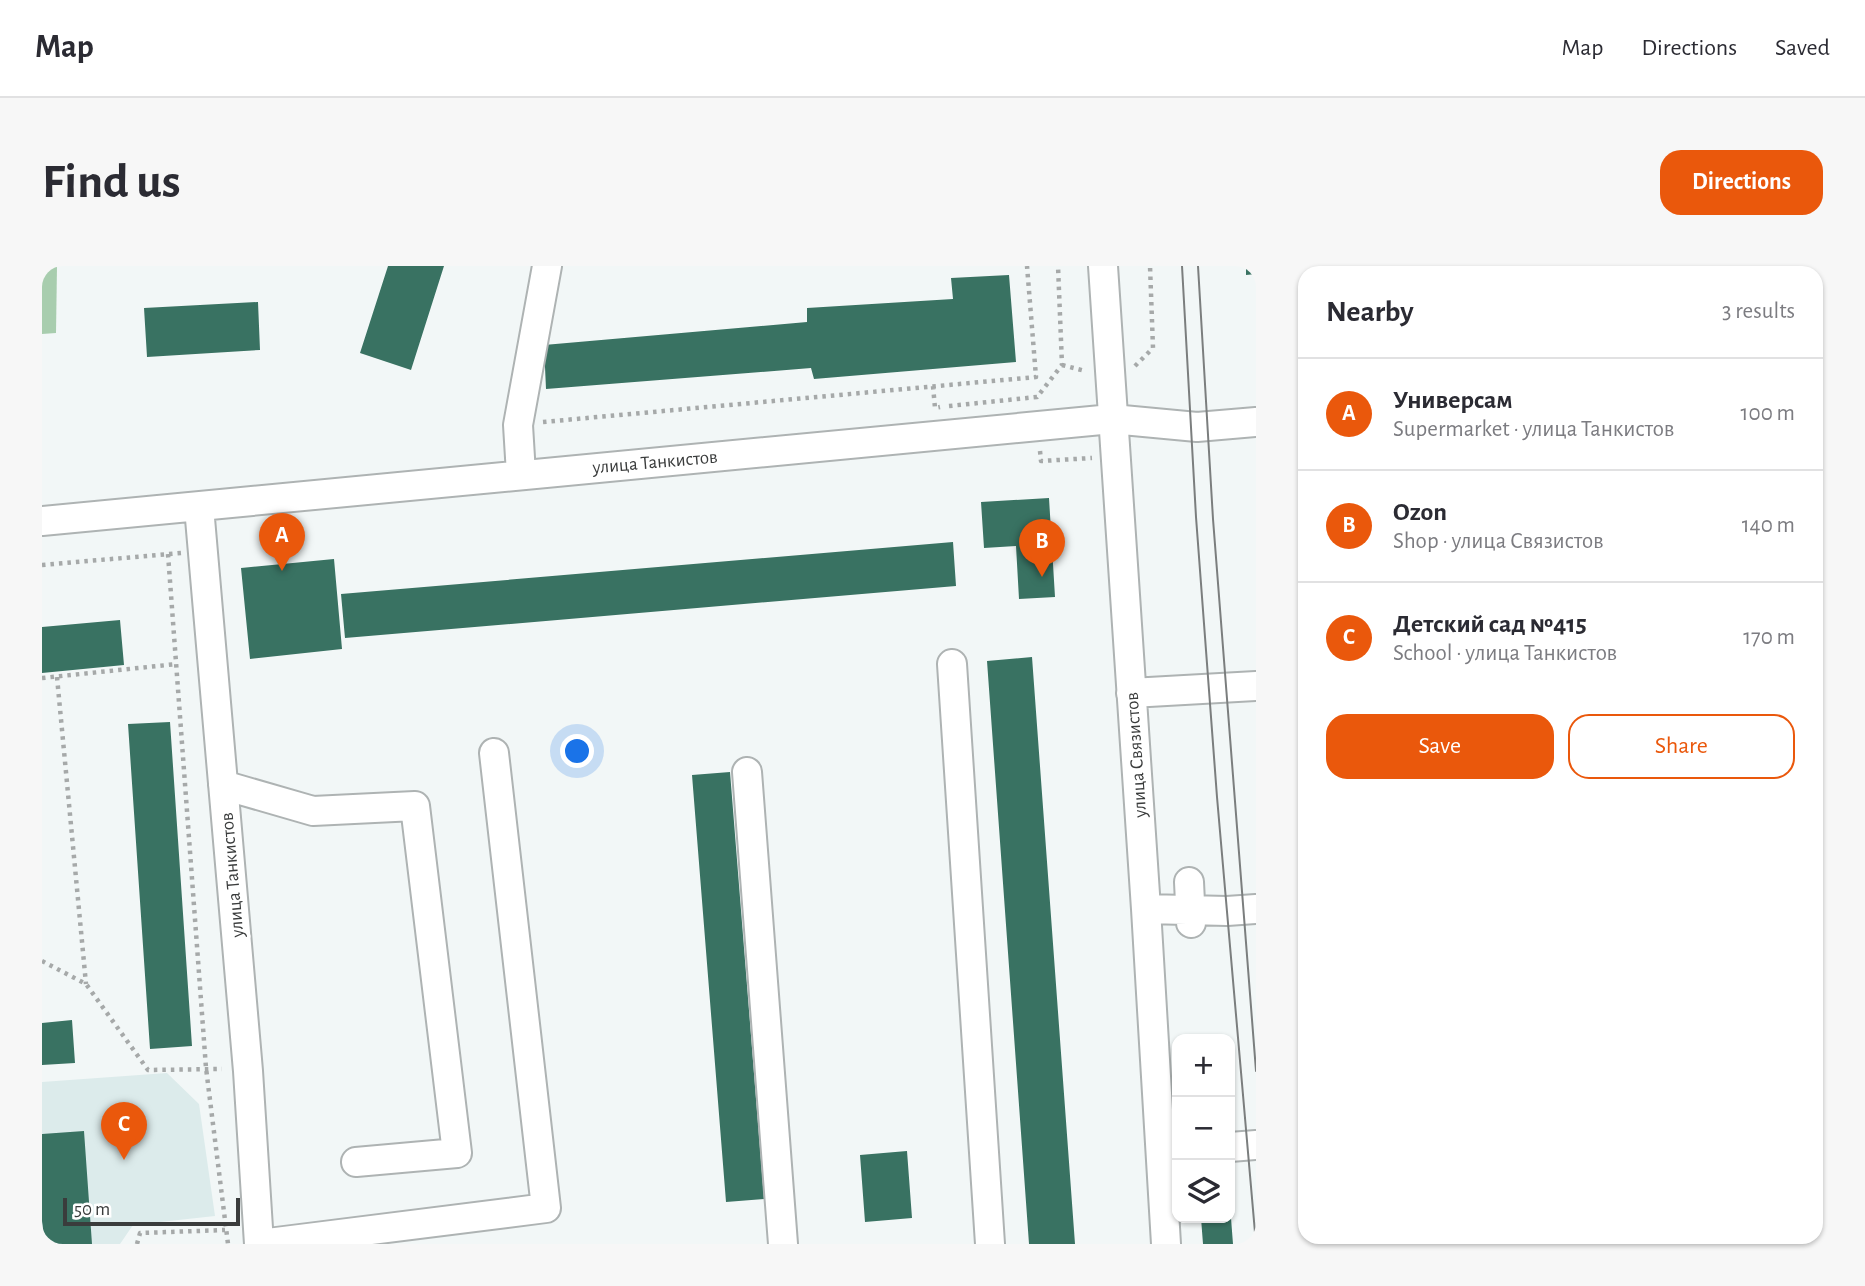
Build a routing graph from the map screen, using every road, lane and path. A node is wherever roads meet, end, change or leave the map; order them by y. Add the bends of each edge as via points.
1 (547, 266) edge
2 (1027, 266) edge
3 (1058, 266) edge
4 (1103, 266) edge
5 (933, 386) junction
6 (1112, 419) junction
7 (1256, 422) edge
8 (518, 425) junction
9 (521, 474) junction
10 (199, 507) junction
11 (42, 521) edge
12 (203, 551) junction
13 (168, 554) junction
14 (42, 565) edge
15 (177, 664) junction
16 (952, 664) dead end
17 (57, 677) junction
18 (42, 678) edge
19 (1256, 686) edge
20 (1131, 693) junction
21 (494, 753) dead end
22 (747, 772) dead end
23 (223, 785) junction
24 (1189, 882) dead end
25 (1146, 909) junction
26 (1256, 909) edge
27 (1191, 917) junction
28 (42, 961) edge
29 (86, 984) junction
30 (206, 1068) junction
31 (248, 1071) junction
32 (1256, 1144) edge
33 (1235, 1146) edge
34 (1168, 1153) edge
35 (356, 1162) dead end
36 (225, 1230) junction
37 (137, 1244) edge
38 (228, 1244) edge
39 (259, 1244) edge
40 (783, 1244) edge
41 (990, 1244) edge
42 (1166, 1244) edge

1 - 8 street
2 - 5 path via 1036,377
3 - 5 path via 1062,365 1037,397 935,408
4 - 6 street, улица Связистов
5 - 8 path
6 - 7 street, улица Танкистов via 1197,427
6 - 9 street, улица Танкистов
6 - 20 street, улица Связистов
8 - 9 street
9 - 10 street, улица Танкистов
10 - 11 street, улица Танкистов
10 - 12 street, улица Танкистов
12 - 13 path
12 - 23 street, улица Танкистов
13 - 14 path
13 - 15 path
15 - 17 path
15 - 30 path
16 - 41 street
17 - 18 path
17 - 29 path
19 - 20 street
20 - 25 street, улица Связистов
21 - 39 street via 546,1208
22 - 40 street
23 - 31 street, улица Танкистов
23 - 35 street via 313,811 415,806 457,1153
24 - 27 street
25 - 27 street
25 - 34 street, улица Связистов
26 - 27 street
28 - 29 path
29 - 30 path via 148,1070
30 - 31 path
30 - 36 path
31 - 39 street, улица Танкистов
32 - 33 street
34 - 42 street, улица Связистов
36 - 37 path via 140,1233
36 - 38 path

